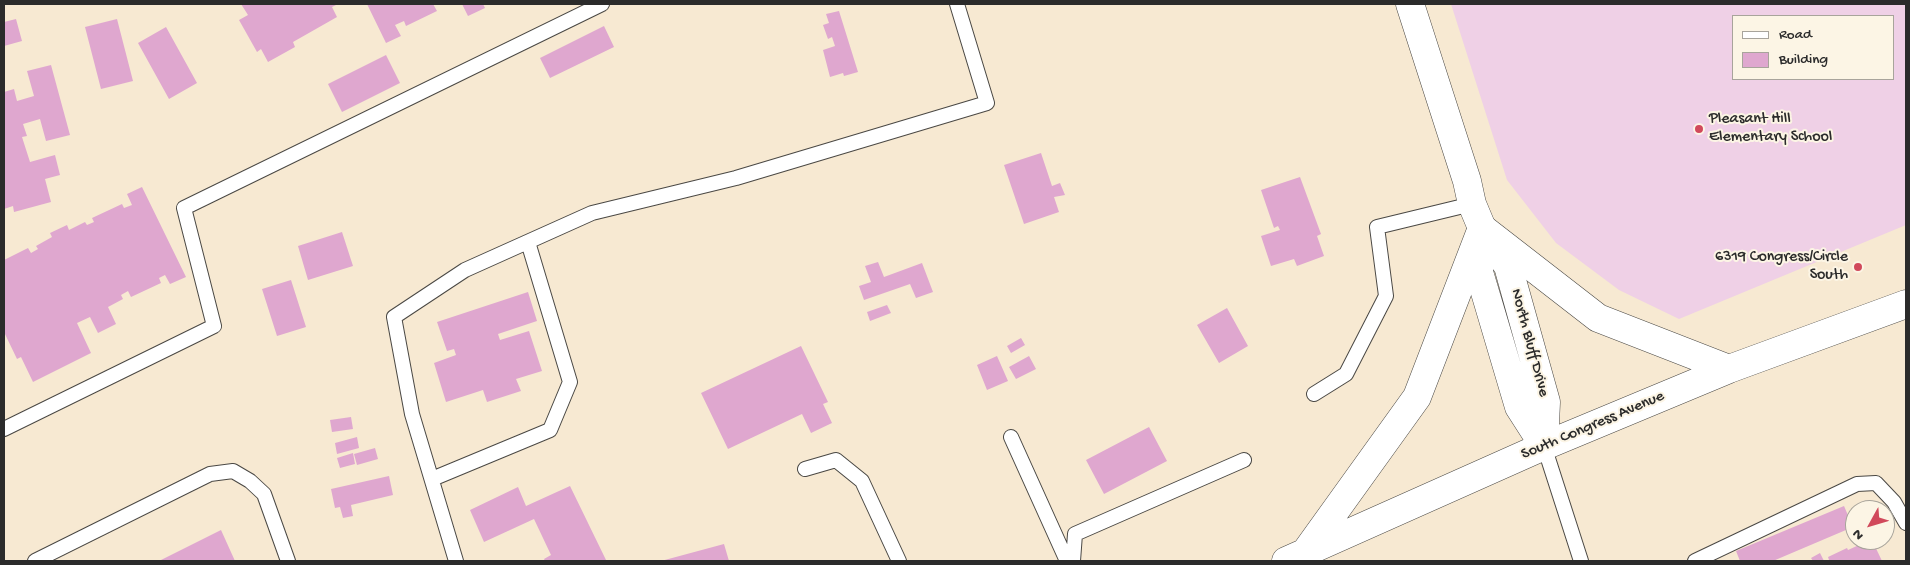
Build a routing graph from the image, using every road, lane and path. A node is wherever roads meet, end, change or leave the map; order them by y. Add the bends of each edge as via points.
1 (602, 4) edge
2 (957, 4) edge
3 (1410, 4) edge
4 (1472, 204) junction
5 (1482, 228) junction
6 (528, 242) junction
7 (1906, 304) edge
8 (1729, 369) junction
9 (1314, 394) dead end
10 (4, 429) edge
11 (1011, 437) dead end
12 (1544, 446) junction
13 (1244, 460) dead end
14 (805, 469) dead end
15 (432, 479) junction
16 (1906, 524) edge
17 (1296, 556) edge
18 (35, 561) edge
19 (288, 561) edge
20 (456, 561) edge
21 (899, 561) edge
22 (1067, 561) edge
23 (1073, 561) edge
24 (1581, 561) edge
25 (1695, 561) edge

1 - 10 lane via 184,208 214,326
2 - 6 lane via 987,103 736,178 592,213
3 - 4 main road, North Bluff Drive
4 - 5 main road, North Bluff Drive
4 - 9 lane via 1377,227 1386,296 1346,374
5 - 8 main road via 1598,318
5 - 12 main road, North Bluff Drive via 1478,272 1519,407
5 - 17 main road via 1417,397
6 - 15 lane via 466,270 394,317 412,414
6 - 15 lane via 570,382 550,430
7 - 8 main road, South Congress Avenue
8 - 12 main road, South Congress Avenue
11 - 22 lane
12 - 17 main road, South Congress Avenue
12 - 24 lane
13 - 23 lane via 1075,534
14 - 21 lane via 836,460 862,481
15 - 20 lane
16 - 25 lane via 1894,502 1876,483 1858,484
18 - 19 lane via 210,474 233,472 264,494

